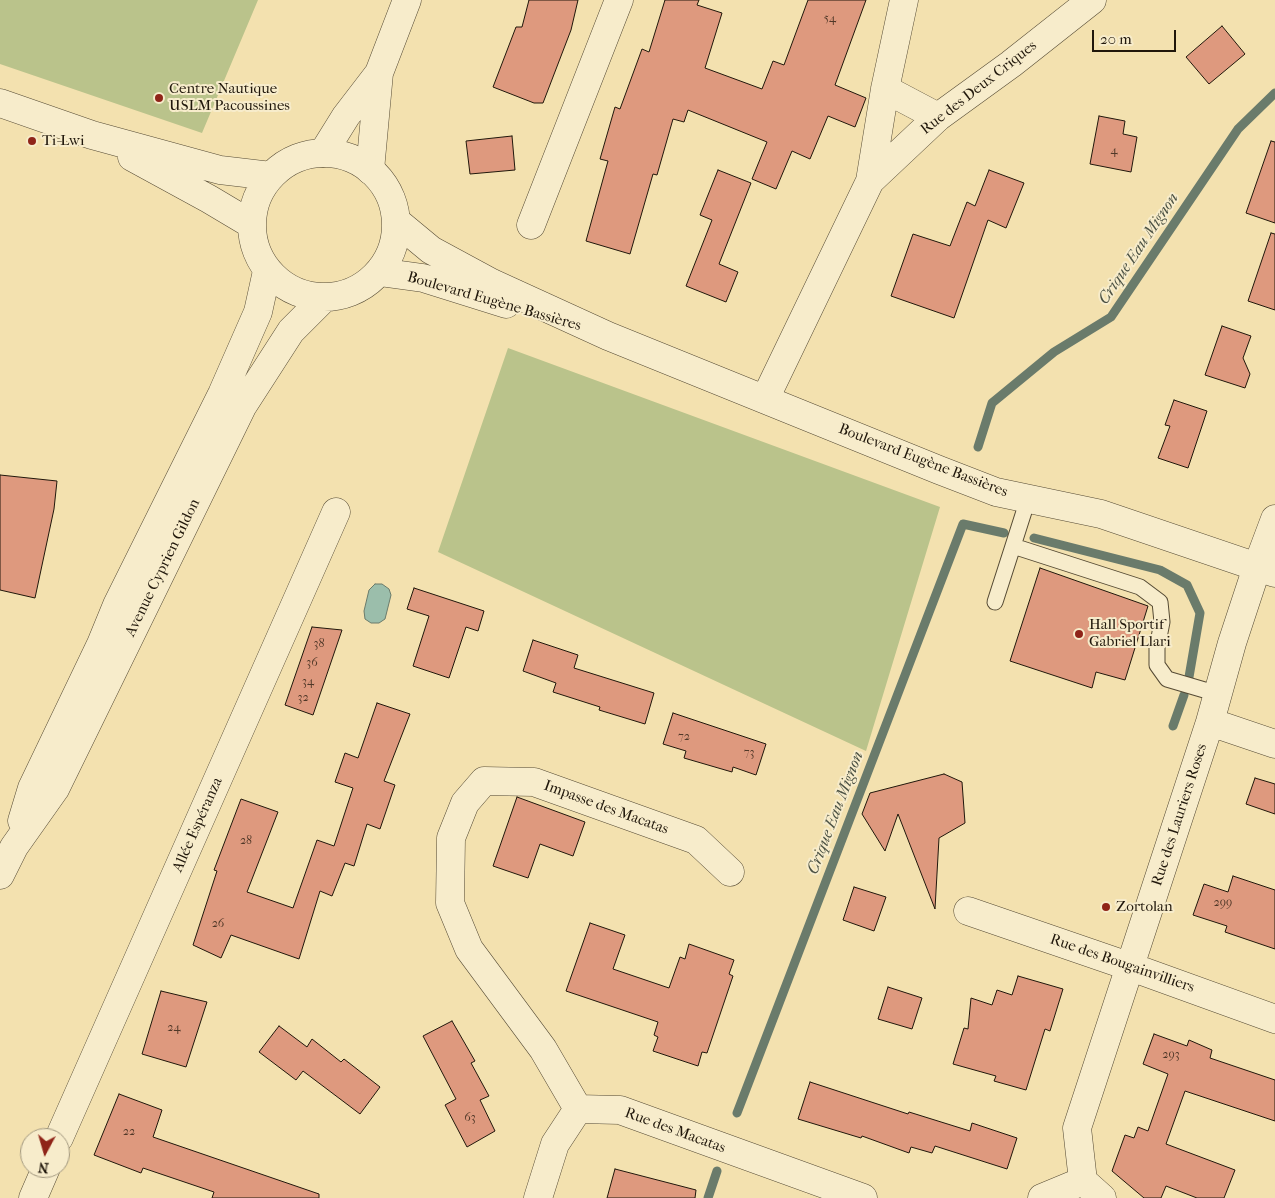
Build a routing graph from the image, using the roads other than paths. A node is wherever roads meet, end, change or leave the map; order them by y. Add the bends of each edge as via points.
1 (406, 0) edge
2 (619, 0) edge
3 (904, 0) edge
4 (1092, 0) edge
5 (379, 73) junction
6 (885, 89) junction
7 (0, 103) edge
8 (938, 117) junction
9 (92, 135) junction
10 (323, 153) junction
11 (370, 170) junction
12 (271, 176) junction
13 (870, 181) junction
14 (396, 222) junction
15 (251, 224) junction
16 (531, 225) dead end
17 (267, 271) junction
18 (379, 272) junction
19 (324, 298) junction
20 (608, 336) junction
21 (765, 399) junction
22 (1028, 499) junction
23 (336, 512) dead end
24 (1275, 519) edge
25 (1013, 546) junction
26 (1266, 570) edge
27 (995, 602) dead end
28 (1218, 694) junction
29 (1210, 722) junction
30 (1275, 744) edge
31 (14, 847) junction
32 (730, 872) dead end
33 (0, 875) edge
34 (968, 911) dead end
35 (1131, 967) junction
36 (1275, 1019) edge
37 (578, 1109) junction
38 (63, 1128) edge
39 (42, 1178) edge
40 (1092, 1190) edge
41 (33, 1198) edge
42 (538, 1198) edge
43 (863, 1198) edge
44 (1042, 1198) edge

1 - 5 street
2 - 16 street
3 - 6 street, Rue des Deux Criques
4 - 8 street, Rue des Deux Criques
5 - 10 street
5 - 11 street
6 - 8 street
6 - 13 street, Rue des Deux Criques
7 - 9 street
8 - 13 street, Rue des Deux Criques
9 - 12 street via 220,170
9 - 15 street
10 - 11 street via 342,156
10 - 12 street via 294,160
11 - 14 street via 386,189
12 - 15 street via 257,198
13 - 21 street, Rue des Deux Criques
14 - 18 street via 393,246
14 - 20 street, Boulevard Eugène Bassières via 431,250 492,283
15 - 17 street via 258,257
17 - 19 street via 297,293
17 - 31 street, Avenue Cyprien Gildon via 258,312 238,358 32,788
18 - 19 street via 350,293
18 - 20 street, Boulevard Eugène Bassières via 423,278
19 - 31 street, Avenue Cyprien Gildon via 290,331 242,407 55,789
20 - 21 street, Boulevard Eugène Bassières
21 - 22 street, Boulevard Eugène Bassières via 988,489
22 - 25 lane
22 - 26 street, Boulevard Eugène Bassières via 1101,514
23 - 38 street, Allée Espéranza
24 - 26 street, Rue des Lauriers Roses
25 - 27 lane
25 - 28 lane via 1140,587 1160,602 1162,622 1157,665 1167,679
26 - 28 street, Rue des Lauriers Roses via 1232,643
28 - 29 street, Rue des Lauriers Roses
29 - 30 street
29 - 35 street, Rue des Lauriers Roses
31 - 33 street, Avenue Cyprien Gildon
32 - 37 street, Impasse des Macatas via 696,840 534,782 484,781 465,803 451,838 450,903 470,949 543,1049
34 - 35 street, Rue des Bougainvilliers
35 - 36 street, Rue des Bougainvilliers
35 - 40 street, Rue des Lauriers Roses via 1076,1128
37 - 42 street via 555,1144
37 - 43 street, Rue des Macatas via 620,1110
39 - 41 street
40 - 44 street

